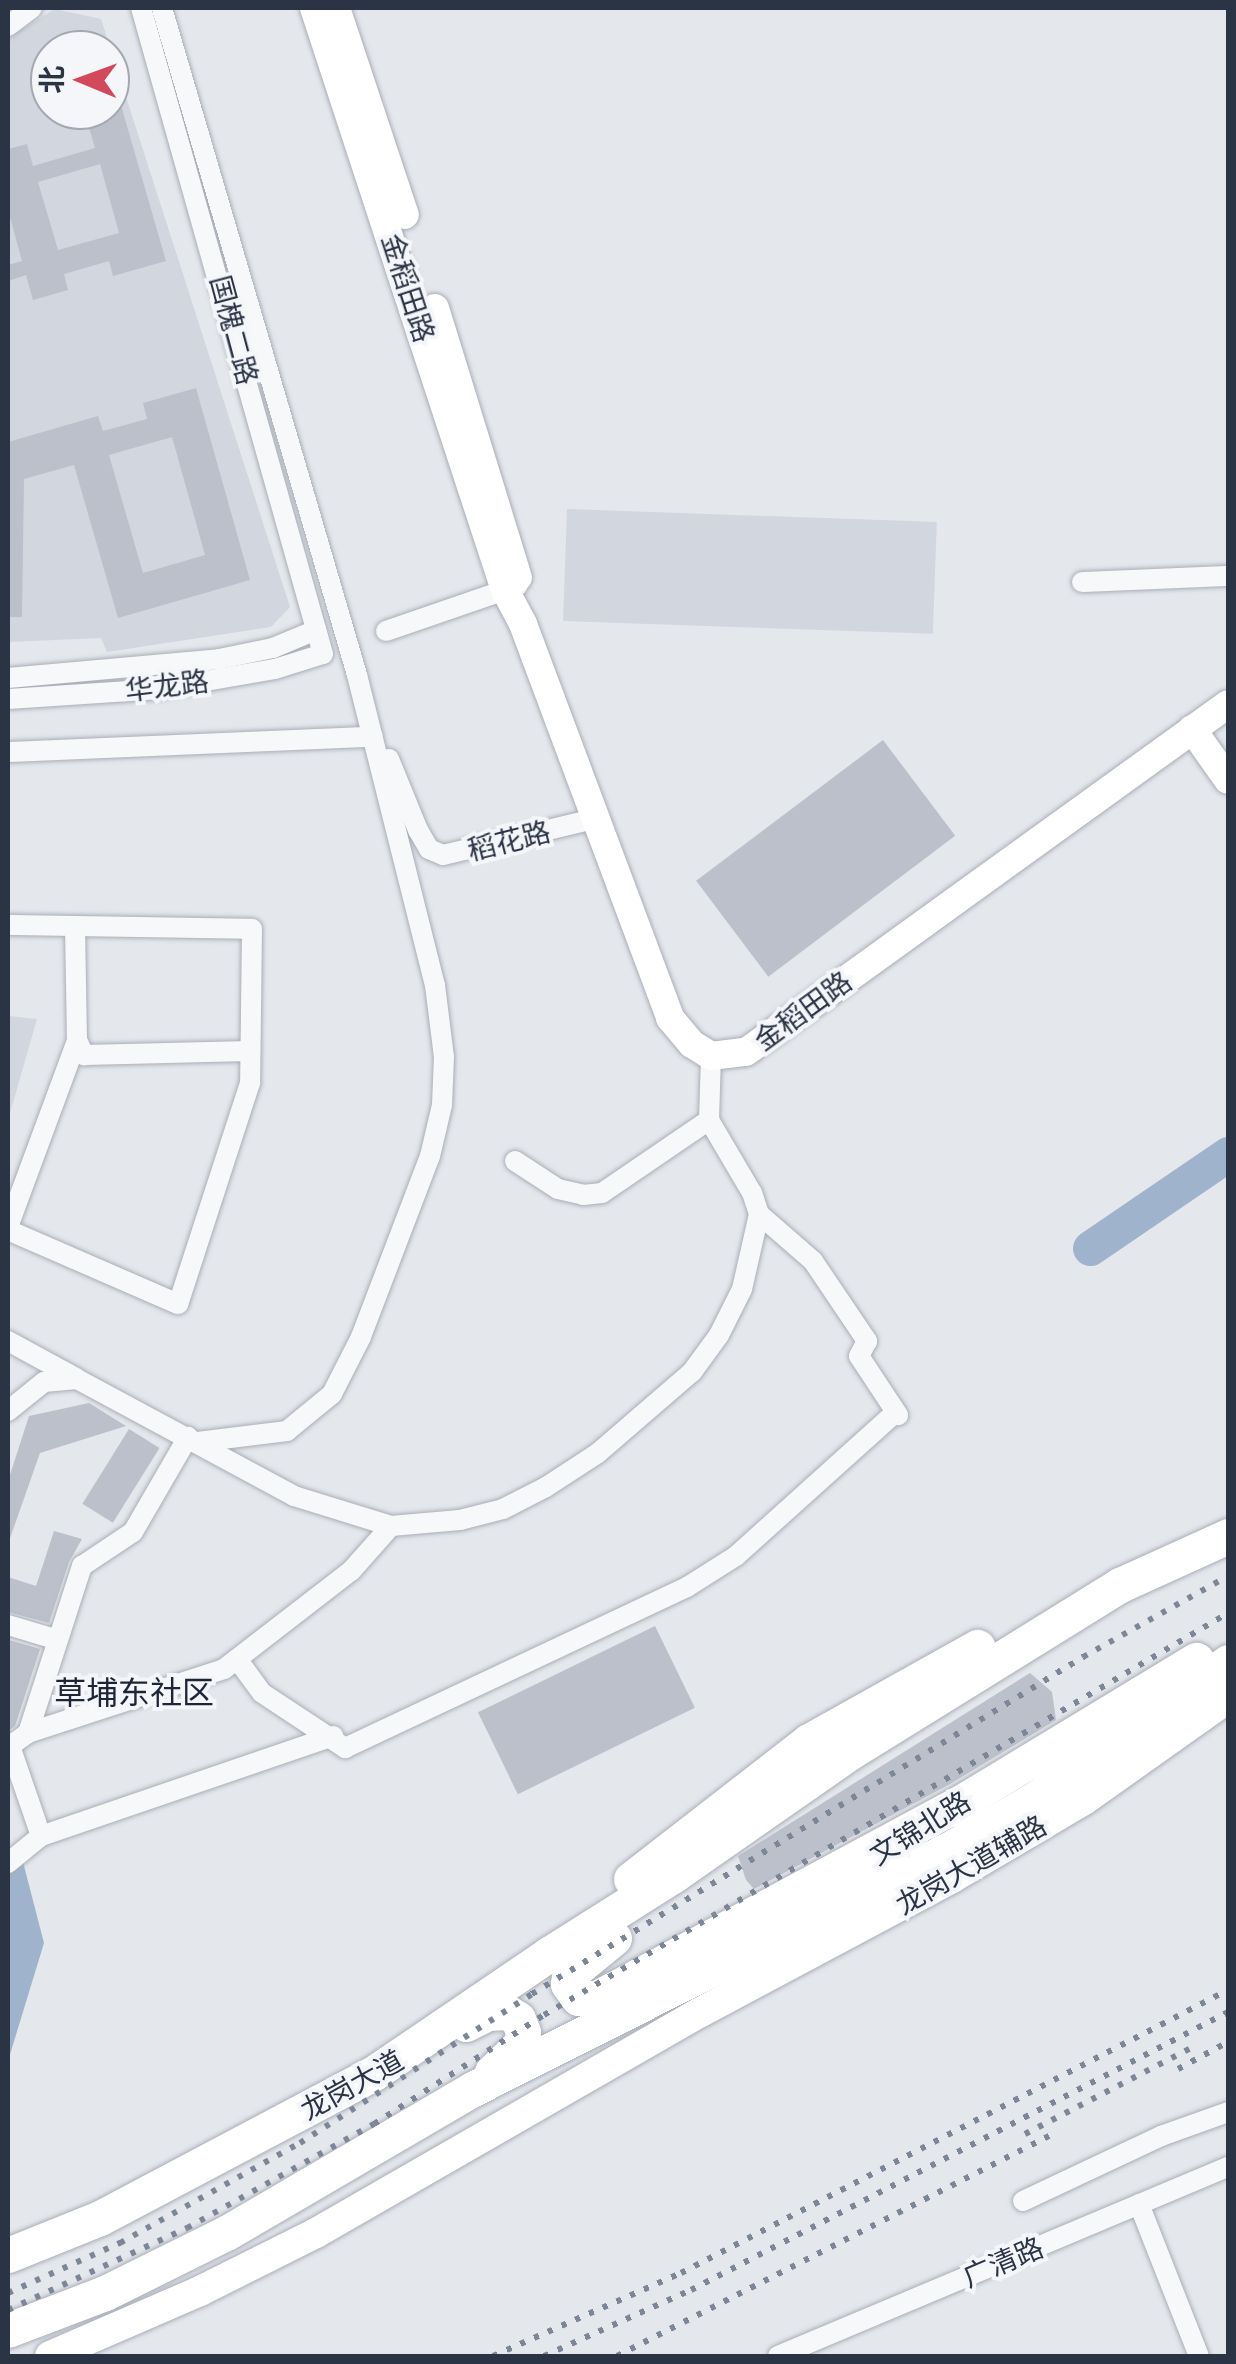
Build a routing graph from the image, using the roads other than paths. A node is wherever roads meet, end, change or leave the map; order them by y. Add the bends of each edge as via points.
1 (32, 8) edge
2 (141, 8) edge
3 (162, 8) edge
4 (314, 8) edge
5 (336, 8) edge
6 (8, 26) edge
7 (252, 355) junction
8 (1228, 576) edge
9 (1082, 582) dead end
10 (512, 588) junction
11 (316, 630) junction
12 (386, 632) dead end
13 (324, 654) joint
14 (8, 678) edge
15 (8, 700) edge
16 (1228, 704) edge
17 (1192, 730) junction
18 (372, 738) junction
19 (8, 752) edge
20 (1228, 780) edge
21 (594, 820) junction
22 (8, 925) edge
23 (75, 926) junction
24 (77, 1040) junction
25 (250, 1051) junction
26 (712, 1056) junction
27 (709, 1120) junction
28 (515, 1161) dead end
29 (759, 1214) junction
30 (8, 1229) edge
31 (8, 1341) edge
32 (77, 1378) junction
33 (8, 1411) edge
34 (194, 1440) junction
35 (391, 1526) junction
36 (1228, 1536) edge
37 (1120, 1584) junction
38 (8, 1625) edge
39 (58, 1640) junction
40 (1228, 1640) edge
41 (237, 1659) junction
42 (1228, 1662) edge
43 (1228, 1698) edge
44 (901, 1720) junction
45 (28, 1733) junction
46 (333, 1736) junction
47 (9, 1746) edge
48 (970, 1797) junction
49 (42, 1836) junction
50 (8, 1863) edge
51 (549, 1954) junction
52 (613, 2018) junction
53 (414, 2050) junction
54 (473, 2089) junction
55 (1228, 2112) edge
56 (1228, 2167) edge
57 (1023, 2201) dead end
58 (1139, 2204) junction
59 (8, 2254) edge
60 (8, 2330) edge
61 (50, 2356) edge
62 (778, 2356) edge
63 (1199, 2356) edge

1 - 6 street
2 - 7 street, 国槐二路
3 - 7 street, 国槐二路
4 - 10 street, 金稻田路
5 - 10 street, 金稻田路 via 516,558
7 - 11 street, 国槐二路
7 - 18 street
8 - 9 street
10 - 12 street
10 - 21 street, 金稻田路
11 - 13 street, 国槐二路
11 - 14 street, 华龙路 via 218,659
13 - 15 street, 华龙路 via 160,689
16 - 17 street, 金稻田路
17 - 20 street
17 - 26 street, 金稻田路 via 746,1052
18 - 19 street
18 - 21 street, 稻花路 via 388,756 429,849 443,855
18 - 34 street via 435,985 444,1057 430,1156 361,1337 332,1394 287,1431
21 - 26 street, 金稻田路 via 670,1018
22 - 23 street
23 - 24 street
23 - 25 street via 252,929
24 - 25 street via 84,1055
24 - 30 street
25 - 30 street via 250,1083 178,1304
26 - 27 street
27 - 28 street via 602,1193 558,1189
27 - 29 street
29 - 35 street via 742,1289 719,1335 653,1409 598,1453 503,1509
29 - 46 street via 812,1260 867,1341 859,1356 897,1414 736,1556 686,1587 344,1748
31 - 32 street
32 - 33 street via 44,1382
32 - 34 street
34 - 35 street via 294,1496
34 - 39 street via 134,1532 82,1566
35 - 41 street via 351,1570
36 - 37 highway
37 - 44 highway
37 - 51 highway via 986,1642 810,1741 630,1879
38 - 39 street
39 - 45 street
40 - 48 highway, 文锦北路
41 - 45 street via 224,1669
41 - 46 street via 262,1693
42 - 52 highway via 1038,1797 962,1842
43 - 61 main road, 龙岗大道辅路 via 1084,1800 952,1878 316,2232
44 - 48 highway via 760,1836 580,1962 569,1974 571,1992 587,2000 612,1990
44 - 51 highway, 龙岗大道
45 - 47 street
46 - 49 street
47 - 49 street
48 - 52 highway, 文锦北路
49 - 50 street
51 - 53 highway, 龙岗大道
52 - 54 highway
53 - 54 highway via 488,2013 518,2019 522,2043
53 - 59 highway, 龙岗大道 via 208,2164
54 - 60 highway via 228,2232 106,2293
55 - 57 street
56 - 58 street, 广清路
58 - 62 street, 广清路
58 - 63 street

